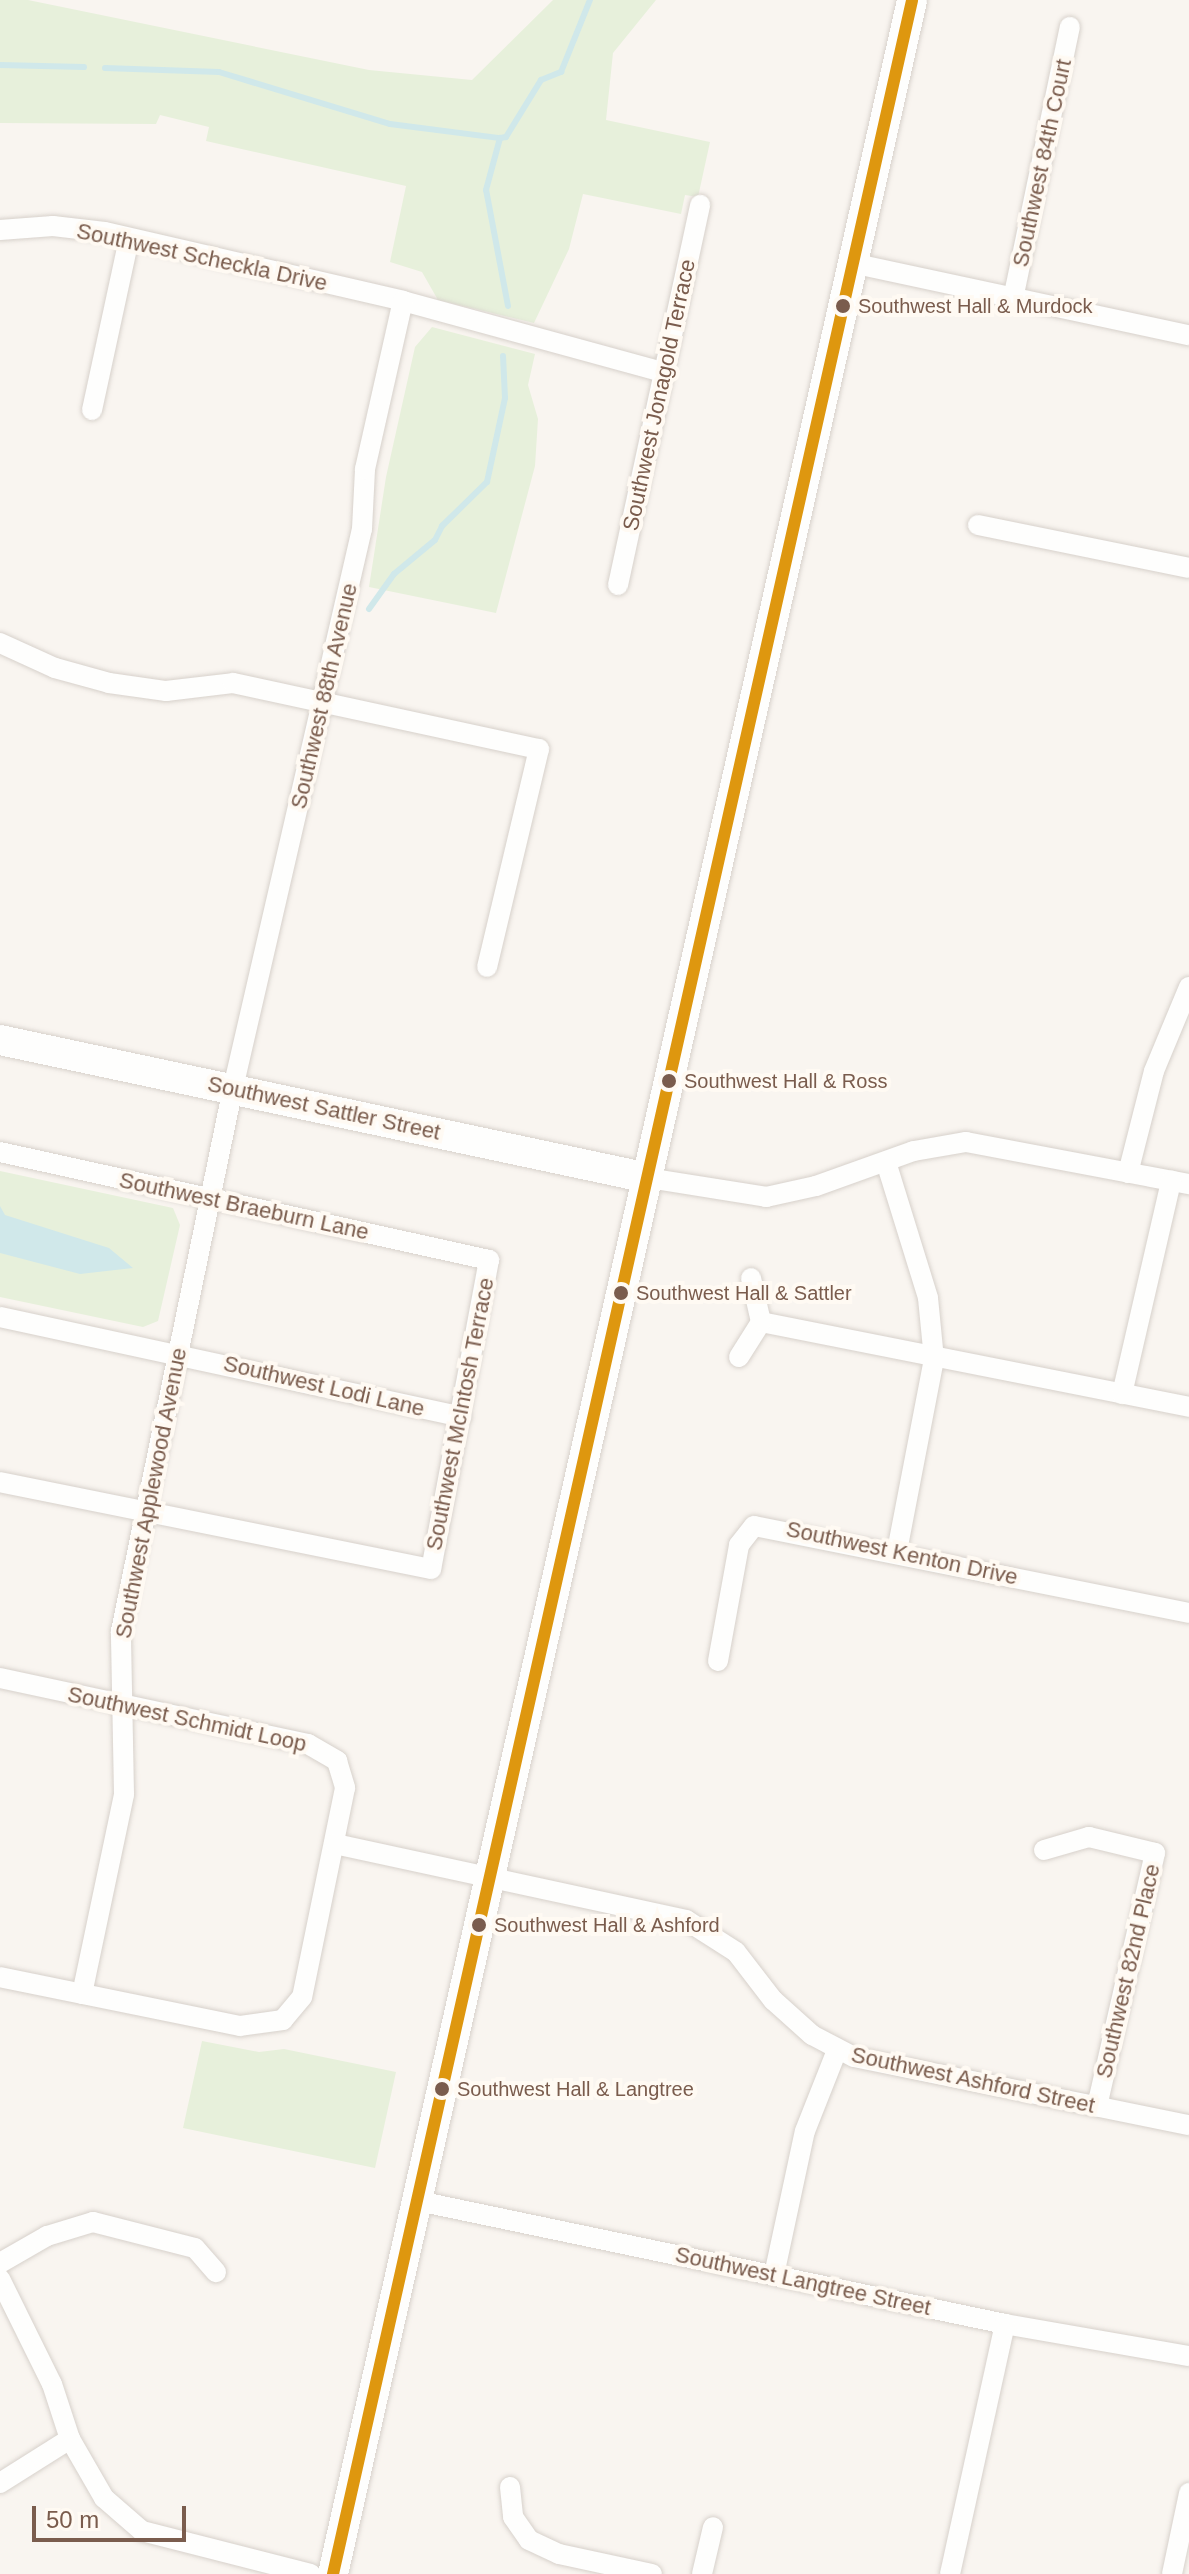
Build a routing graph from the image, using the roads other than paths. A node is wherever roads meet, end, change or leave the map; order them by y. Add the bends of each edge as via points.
1 (912, 0) edge
2 (1070, 27) dead end
3 (700, 205) dead end
4 (0, 230) edge
5 (129, 239) junction
6 (852, 263) junction
7 (1013, 299) junction
8 (403, 301) junction
9 (1189, 335) edge
10 (662, 372) junction
11 (92, 410) dead end
12 (978, 525) dead end
13 (1189, 568) edge
14 (618, 585) dead end
15 (0, 643) edge
16 (322, 700) junction
17 (487, 967) dead end
18 (1189, 987) edge
19 (1185, 1008) edge
20 (0, 1040) edge
21 (233, 1088) junction
22 (0, 1152) edge
23 (886, 1162) junction
24 (1128, 1173) junction
25 (648, 1178) junction
26 (1180, 1182) edge
27 (213, 1198) junction
28 (489, 1260) joint
29 (751, 1278) dead end
30 (0, 1317) edge
31 (761, 1322) junction
32 (176, 1353) junction
33 (739, 1357) dead end
34 (934, 1359) junction
35 (1122, 1394) junction
36 (1189, 1407) edge
37 (461, 1417) junction
38 (0, 1482) edge
39 (146, 1513) junction
40 (897, 1552) junction
41 (1189, 1613) edge
42 (718, 1661) dead end
43 (0, 1678) edge
44 (122, 1704) junction
45 (335, 1844) junction
46 (1044, 1850) dead end
47 (491, 1876) junction
48 (0, 1977) edge
49 (82, 1994) junction
50 (837, 2050) junction
51 (1097, 2106) junction
52 (1189, 2125) edge
53 (418, 2201) junction
54 (0, 2263) edge
55 (216, 2272) dead end
56 (774, 2275) junction
57 (0, 2279) edge
58 (1005, 2324) junction
59 (1189, 2356) edge
60 (70, 2439) junction
61 (0, 2483) edge
62 (510, 2487) dead end
63 (1189, 2493) edge
64 (713, 2527) dead end
65 (311, 2574) edge
66 (333, 2574) edge
67 (652, 2574) edge
68 (702, 2574) edge
69 (950, 2574) edge
70 (1172, 2574) edge

1 - 6 main road
2 - 7 street, Southwest 84th Court
3 - 10 street, Southwest Jonagold Terrace
4 - 5 street, Southwest Scheckla Drive via 53,226
5 - 8 street, Southwest Scheckla Drive
5 - 11 street
6 - 7 street
6 - 25 main road
7 - 9 street
8 - 10 street, Southwest Scheckla Drive
8 - 16 street, Southwest 88th Avenue via 365,469 362,529
10 - 14 street, Southwest Jonagold Terrace
12 - 13 street
15 - 16 street via 55,668 109,683 166,691 233,683
16 - 17 street via 539,749
16 - 21 street, Southwest 88th Avenue
18 - 19 street
19 - 24 street via 1154,1071
20 - 21 main road, Southwest Sattler Street
21 - 25 main road, Southwest Sattler Street
21 - 27 street, Southwest Applewood Avenue
22 - 27 street, Southwest Braeburn Lane
23 - 24 street via 966,1142
23 - 25 street via 766,1197
23 - 34 street via 928,1298
24 - 26 street
25 - 47 main road
26 - 35 street
27 - 28 street, Southwest Braeburn Lane
27 - 32 street, Southwest Applewood Avenue
28 - 37 street, Southwest McIntosh Terrace
29 - 31 street
30 - 32 street, Southwest Lodi Lane
31 - 33 street
31 - 34 street
32 - 37 street, Southwest Lodi Lane
32 - 39 street, Southwest Applewood Avenue
34 - 35 street
34 - 40 street
35 - 36 street
37 - 39 street, Southwest McIntosh Terrace via 431,1569
38 - 39 street
39 - 44 street, Southwest Applewood Avenue via 121,1631
40 - 41 street, Southwest Kenton Drive
40 - 42 street, Southwest Kenton Drive via 766,1525 745,1531
43 - 44 street, Southwest Schmidt Loop
44 - 45 street, Southwest Schmidt Loop via 324,1751 344,1774
44 - 49 street, Southwest Applewood Avenue via 124,1794
45 - 47 street, Southwest Ashford Street
45 - 49 street, Southwest Schmidt Loop via 302,1997 283,2020 240,2026
46 - 51 street, Southwest 82nd Place via 1089,1837 1155,1853
47 - 50 street, Southwest Ashford Street via 664,1911 695,1925 736,1952 787,2014
47 - 53 main road
48 - 49 street, Southwest Schmidt Loop
50 - 51 street, Southwest Ashford Street
50 - 56 street via 805,2131
51 - 52 street, Southwest Ashford Street
53 - 56 street, Southwest Langtree Street
53 - 66 main road
54 - 55 street via 47,2236 93,2222 195,2248
56 - 58 street, Southwest Langtree Street
57 - 60 street via 52,2384
58 - 59 street, Southwest Langtree Street
58 - 69 street
60 - 61 street
60 - 65 street via 104,2498 142,2531
62 - 67 street via 513,2517 529,2540 559,2554
63 - 70 street
64 - 68 street

